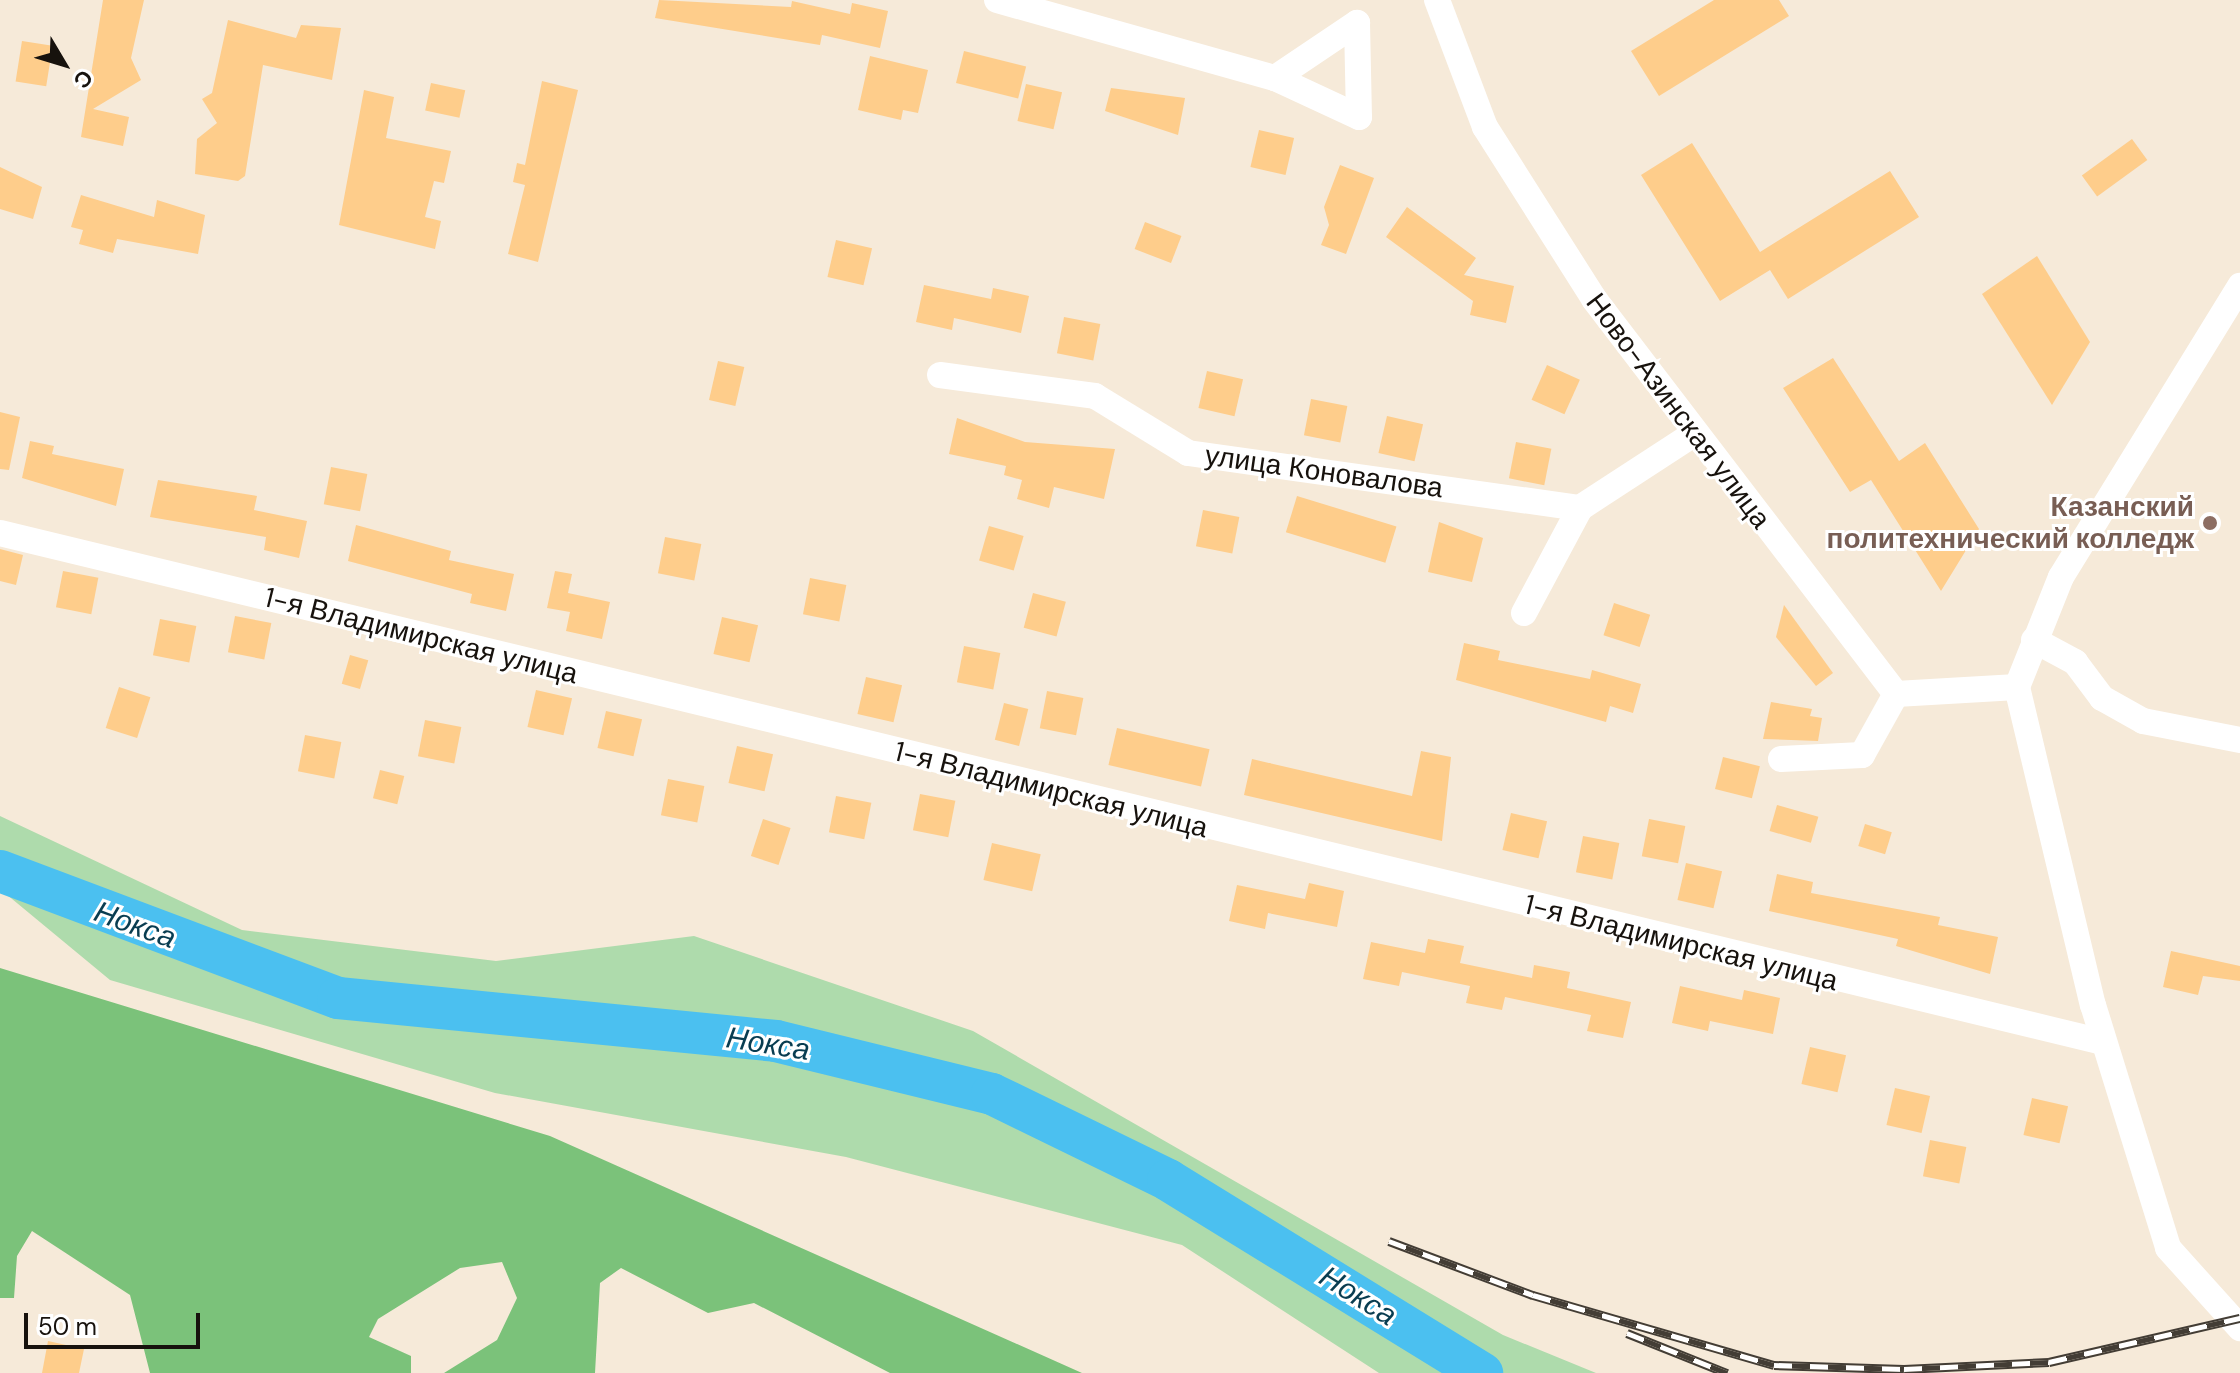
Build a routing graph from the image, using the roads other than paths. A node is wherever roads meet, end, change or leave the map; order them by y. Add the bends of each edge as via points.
1 (997, 0) edge
2 (1437, 0) edge
3 (1275, 78) dead end
4 (2240, 286) edge
5 (940, 375) dead end
6 (1692, 435) junction
7 (1580, 508) junction
8 (0, 533) edge
9 (1524, 613) dead end
10 (2034, 640) junction
11 (2017, 687) junction
12 (1896, 694) junction
13 (2240, 740) edge
14 (1781, 759) dead end
15 (2103, 1042) junction
16 (2240, 1328) edge

1 - 3 street
2 - 6 street, Ново-Азинская улица via 1485,127 1594,299
4 - 10 street via 2061,577
5 - 7 street, улица Коновалова via 1095,396 1188,453
6 - 7 street
6 - 12 street, Ново-Азинская улица
7 - 9 street
8 - 15 street, 1-я Владимирская улица
10 - 11 street
10 - 13 street via 2075,662 2102,698 2143,721
11 - 12 street
11 - 15 street
12 - 14 street via 1862,755
15 - 16 street via 2168,1248

